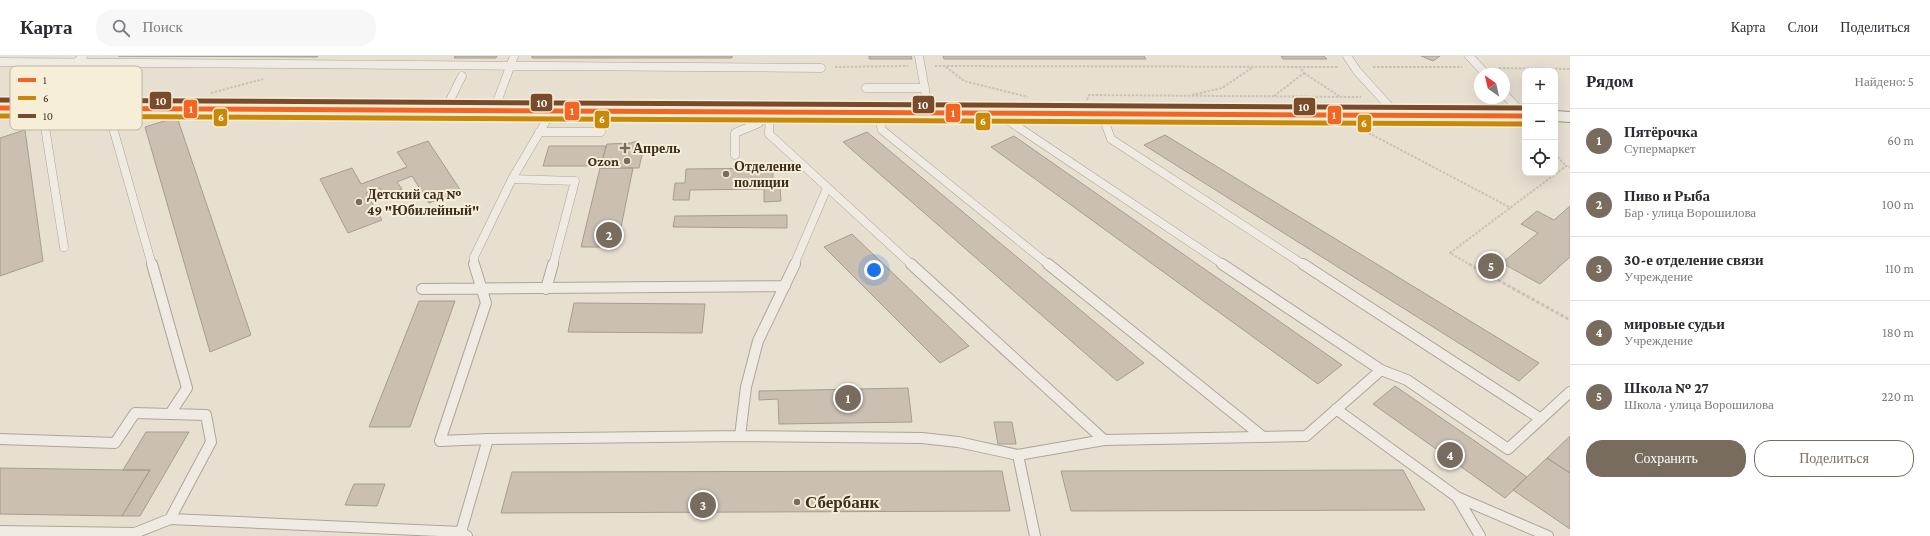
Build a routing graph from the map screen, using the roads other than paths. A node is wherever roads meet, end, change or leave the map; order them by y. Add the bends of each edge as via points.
1 (83, 56) edge
2 (514, 56) edge
3 (919, 56) edge
4 (1347, 56) edge
5 (1469, 56) edge
6 (0, 62) edge
7 (77, 62) junction
8 (73, 66) edge
9 (510, 66) junction
10 (821, 68) road end
11 (1480, 68) edge
12 (462, 76) dead end
13 (866, 88) dead end
14 (925, 88) junction
15 (1510, 100) edge
16 (142, 108) edge
17 (445, 110) junction
18 (494, 110) junction
19 (552, 111) junction
20 (765, 112) junction
21 (878, 112) junction
22 (929, 113) junction
23 (996, 113) junction
24 (1522, 113) edge
25 (1096, 114) junction
26 (1398, 116) junction
27 (1522, 116) edge
28 (1558, 116) edge
29 (1570, 117) edge
30 (40, 130) edge
31 (114, 130) edge
32 (539, 132) junction
33 (601, 132) dead end
34 (735, 155) dead end
35 (512, 179) junction
36 (827, 188) junction
37 (64, 246) dead end
38 (785, 286) junction
39 (422, 289) dead end
40 (483, 289) junction
41 (546, 289) junction
42 (1381, 370) junction
43 (1570, 392) edge
44 (1336, 409) junction
45 (170, 414) junction
46 (1541, 419) junction
47 (740, 436) junction
48 (1263, 438) junction
49 (0, 439) edge
50 (488, 439) junction
51 (1104, 440) junction
52 (1018, 455) junction
53 (1457, 497) junction
54 (170, 519) junction
55 (0, 531) edge
56 (464, 534) edge
57 (1035, 536) edge
58 (1480, 536) edge
59 (1548, 536) edge

1 - 7 lane
2 - 9 lane
3 - 14 lane
4 - 26 lane
5 - 11 lane
6 - 7 lane
7 - 8 lane
7 - 9 lane
9 - 10 lane
9 - 18 lane
12 - 17 lane
13 - 14 lane
14 - 22 lane
15 - 24 lane
16 - 17 main road
17 - 18 main road
18 - 19 main road
19 - 20 main road
19 - 32 lane
20 - 21 main road
20 - 34 lane via 759,124 735,133
20 - 36 lane via 769,134
21 - 22 main road
21 - 48 lane via 882,130
22 - 23 main road
23 - 25 main road
23 - 42 lane
25 - 26 main road
25 - 46 lane via 1111,140
26 - 27 main road
28 - 29 main road
30 - 37 lane
31 - 45 lane via 187,388
32 - 33 lane
32 - 35 lane
35 - 40 lane via 474,257 474,268
35 - 41 lane via 575,181
36 - 38 lane
36 - 51 lane
38 - 41 lane
38 - 47 lane via 758,341 746,387
39 - 40 lane
40 - 41 lane
40 - 50 lane via 486,303 440,441
42 - 44 lane
42 - 46 lane via 1407,380 1508,449
43 - 46 lane
44 - 48 lane via 1306,436
44 - 53 lane
45 - 49 lane via 135,413 115,442
45 - 54 lane via 206,415 211,442
47 - 50 lane
47 - 52 lane via 922,438 958,442
48 - 51 lane
50 - 56 lane
51 - 52 lane
52 - 57 lane
53 - 58 lane
53 - 59 lane
54 - 55 lane via 135,533
54 - 56 lane

